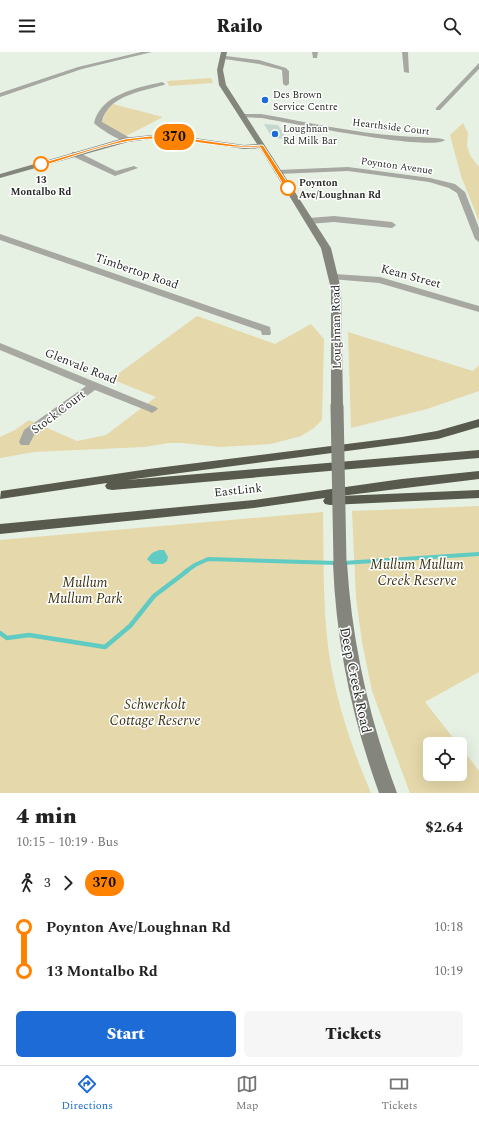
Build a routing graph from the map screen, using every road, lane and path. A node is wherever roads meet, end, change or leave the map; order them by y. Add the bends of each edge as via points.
1 (149, 52) edge
2 (404, 52) edge
3 (226, 54) edge
4 (479, 66) edge
5 (407, 72) dead end
6 (162, 84) dead end
7 (286, 84) dead end
8 (0, 95) edge
9 (438, 109) dead end
10 (243, 116) junction
11 (127, 140) junction
12 (441, 140) dead end
13 (262, 146) junction
14 (75, 154) junction
15 (134, 168) dead end
16 (278, 172) junction
17 (0, 176) edge
18 (309, 221) junction
19 (392, 225) dead end
20 (0, 237) edge
21 (479, 239) edge
22 (334, 277) junction
23 (479, 309) edge
24 (269, 330) dead end
25 (0, 346) edge
26 (94, 385) junction
27 (152, 409) dead end
28 (479, 423) edge
29 (25, 442) dead end
30 (479, 454) edge
31 (479, 475) edge
32 (479, 494) edge
33 (1, 495) edge
34 (254, 504) junction
35 (0, 529) edge
36 (340, 563) joint
37 (388, 793) edge

1 - 8 street via 80,68
2 - 5 street
3 - 7 street via 284,69
3 - 10 main road, Loughnan Road via 220,65 219,78 224,90
4 - 9 street
6 - 11 street via 116,99 105,106 99,114 98,123
10 - 12 street, Hearthside Court via 261,116 393,138
10 - 13 main road, Loughnan Road
11 - 13 main road via 173,137 244,147
11 - 14 main road
13 - 16 main road, Loughnan Road
14 - 15 street via 115,174
14 - 17 main road
16 - 18 main road, Loughnan Road
16 - 21 street, Poynton Avenue via 348,169 447,184 461,192
18 - 19 street via 334,219
18 - 22 main road, Loughnan Road via 326,248
20 - 24 street, Timbertop Road
22 - 23 street, Kean Street via 380,280
22 - 36 main road, Loughnan Road, bridge
25 - 26 street, Glenvale Road
26 - 27 street, Glenvale Road
26 - 29 street, Stock Court via 28,433
28 - 33 highway via 438,435 402,441 149,473
30 - 33 highway, EastLink
31 - 34 highway, EastLink
32 - 34 highway
34 - 35 highway, EastLink
36 - 37 main road, Deep Creek Road via 344,632 359,707

